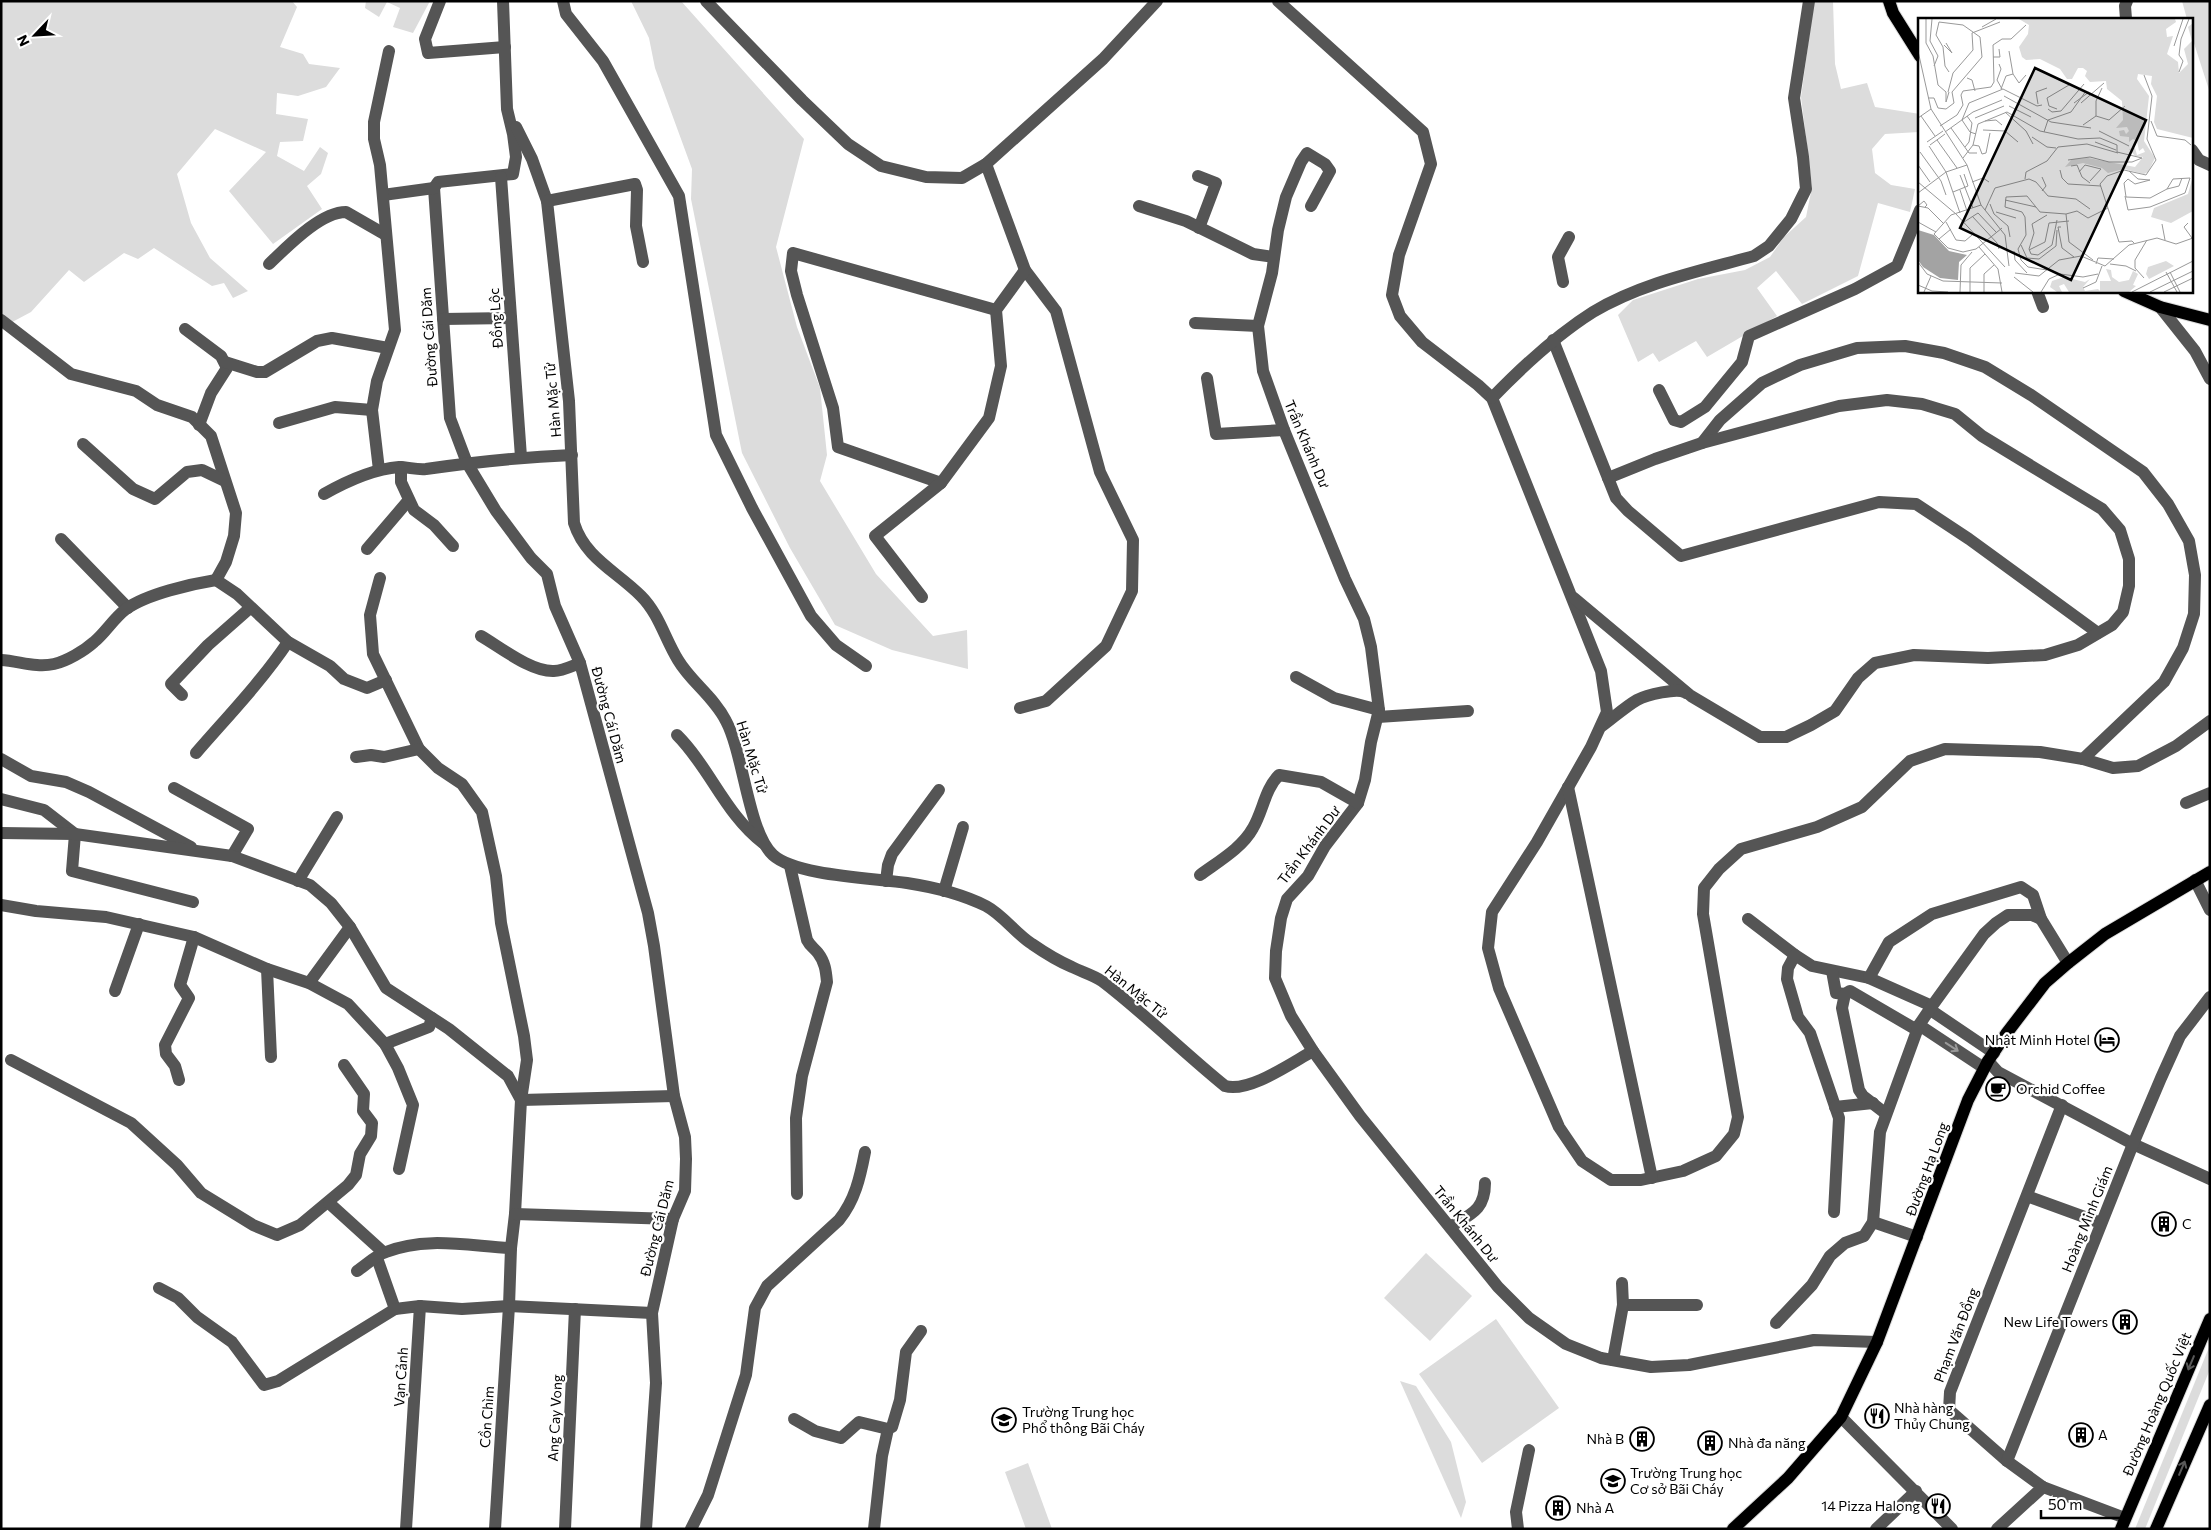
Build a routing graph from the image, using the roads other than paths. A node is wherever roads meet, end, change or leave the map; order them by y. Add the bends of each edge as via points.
1 (440, 1) edge
2 (503, 1) edge
3 (564, 1) edge
4 (706, 1) edge
5 (1157, 1) edge
6 (1278, 1) edge
7 (1809, 1) edge
8 (1888, 1) edge
9 (2127, 1) edge
10 (2126, 18) edge
11 (505, 47) junction
12 (389, 51) dead end
13 (1918, 53) edge
14 (506, 109) junction
15 (986, 164) junction
16 (501, 176) junction
17 (1198, 176) dead end
18 (434, 188) junction
19 (383, 195) junction
20 (547, 201) junction
21 (1139, 206) dead end
22 (1311, 206) dead end
23 (1918, 215) edge
24 (1199, 228) junction
25 (386, 235) junction
26 (1569, 237) dead end
27 (1274, 258) junction
28 (642, 262) dead end
29 (268, 264) dead end
30 (1025, 270) junction
31 (1563, 282) dead end
32 (2037, 292) edge
33 (2126, 292) edge
34 (2043, 307) dead end
35 (2160, 307) junction
36 (996, 310) junction
37 (511, 318) junction
38 (443, 319) junction
39 (1, 320) edge
40 (2210, 320) edge
41 (1195, 323) dead end
42 (1258, 326) junction
43 (185, 329) dead end
44 (1552, 340) junction
45 (388, 348) junction
46 (225, 362) junction
47 (1207, 378) dead end
48 (2210, 379) edge
49 (1659, 390) dead end
50 (1492, 398) junction
51 (372, 410) junction
52 (279, 423) dead end
53 (199, 425) junction
54 (1284, 430) junction
55 (1702, 443) junction
56 (83, 444) dead end
57 (572, 455) junction
58 (521, 457) junction
59 (467, 462) junction
60 (401, 467) junction
61 (379, 470) junction
62 (1608, 478) junction
63 (225, 481) junction
64 (941, 483) junction
65 (324, 494) dead end
66 (408, 501) junction
67 (61, 539) dead end
68 (453, 546) dead end
69 (367, 549) dead end
70 (380, 578) dead end
71 (216, 580) junction
72 (1572, 596) junction
73 (922, 597) dead end
74 (128, 608) junction
75 (250, 608) junction
76 (2098, 633) junction
77 (481, 636) dead end
78 (288, 642) junction
79 (1, 660) edge
80 (580, 663) junction
81 (866, 666) dead end
82 (1296, 678) dead end
83 (386, 680) junction
84 (182, 695) dead end
85 (1691, 696) junction
86 (1020, 708) dead end
87 (1468, 711) dead end
88 (1379, 713) junction
89 (2210, 721) edge
90 (1600, 728) junction
91 (677, 735) dead end
92 (419, 748) junction
93 (196, 754) dead end
94 (356, 757) dead end
95 (1, 759) edge
96 (2083, 759) junction
97 (1568, 787) junction
98 (174, 788) dead end
99 (939, 790) dead end
100 (2210, 793) edge
101 (1, 799) edge
102 (1358, 803) junction
103 (2186, 804) dead end
104 (337, 817) dead end
105 (963, 826) dead end
106 (1, 833) edge
107 (75, 834) junction
108 (763, 843) junction
109 (200, 852) junction
110 (232, 856) junction
111 (790, 866) junction
112 (2210, 872) edge
113 (1200, 875) dead end
114 (886, 880) junction
115 (2195, 880) junction
116 (298, 881) junction
117 (944, 891) junction
118 (192, 902) dead end
119 (1, 905) edge
120 (2210, 910) edge
121 (2041, 918) junction
122 (1748, 919) dead end
123 (139, 924) junction
124 (350, 927) junction
125 (194, 937) junction
126 (1795, 956) junction
127 (2068, 963) junction
128 (267, 969) junction
129 (1832, 971) junction
130 (1874, 980) junction
131 (309, 983) junction
132 (115, 991) dead end
133 (1845, 994) junction
134 (2210, 997) edge
135 (1870, 1002) junction
136 (1930, 1007) junction
137 (432, 1018) junction
138 (1918, 1028) junction
139 (385, 1044) junction
140 (1313, 1051) junction
141 (271, 1057) dead end
142 (11, 1060) dead end
143 (1989, 1061) junction
144 (344, 1065) dead end
145 (179, 1080) dead end
146 (674, 1096) junction
147 (521, 1100) junction
148 (1873, 1103) junction
149 (2062, 1105) junction
150 (1835, 1107) junction
151 (1885, 1113) junction
152 (2133, 1144) junction
153 (865, 1152) dead end
154 (399, 1169) dead end
155 (1652, 1178) junction
156 (2210, 1179) edge
157 (1485, 1183) dead end
158 (797, 1194) dead end
159 (2027, 1196) junction
160 (329, 1203) junction
161 (1834, 1212) dead end
162 (515, 1214) junction
163 (672, 1219) junction
164 (1872, 1222) junction
165 (2102, 1223) junction
166 (1450, 1227) junction
167 (1917, 1237) junction
168 (511, 1248) junction
169 (380, 1255) junction
170 (357, 1271) dead end
171 (1622, 1283) dead end
172 (159, 1288) dead end
173 (1623, 1305) junction
174 (1697, 1305) dead end
175 (420, 1306) junction
176 (509, 1306) junction
177 (395, 1309) junction
178 (575, 1309) junction
179 (652, 1313) junction
180 (2210, 1318) edge
181 (1776, 1323) dead end
182 (921, 1331) dead end
183 (1877, 1342) junction
184 (1613, 1360) junction
185 (2210, 1404) edge
186 (1841, 1417) junction
187 (794, 1419) dead end
188 (888, 1429) junction
189 (1529, 1450) dead end
190 (2007, 1460) junction
191 (2043, 1487) junction
192 (1916, 1491) junction
193 (2123, 1523) edge
194 (406, 1529) edge
195 (495, 1529) edge
196 (565, 1529) edge
197 (646, 1529) edge
198 (691, 1529) edge
199 (874, 1529) edge
200 (1518, 1529) edge
201 (1733, 1529) edge
202 (1876, 1529) edge
203 (1952, 1529) edge
204 (1997, 1529) edge
205 (2156, 1529) edge

1 - 11 street via 425,40 428,53
2 - 11 street
3 - 81 street via 566,14 603,61 679,196 716,436 811,616 836,645
4 - 15 street via 848,144 881,166 926,177 962,178
5 - 15 street via 1103,59
6 - 50 street via 1423,132 1431,164 1399,256 1392,295 1400,316 1422,342
7 - 44 street via 1794,98 1806,189 1791,219 1769,246 1754,256 1642,290 1594,312
8 - 13 main road
9 - 10 street
11 - 14 street
12 - 19 street via 374,122
14 - 16 street via 513,134 516,169 513,174
14 - 20 street, Hàn Mặc Tử via 532,160
15 - 30 street
16 - 18 street via 438,182
16 - 37 street, Đồng Lộc
17 - 24 street via 1216,183
18 - 19 street
18 - 38 street, Đường Cái Dăm
19 - 25 street
20 - 28 street via 635,184 636,226
20 - 57 street, Hàn Mặc Tử
21 - 24 street
22 - 27 street, Trần Khánh Dư via 1330,171 1307,153 1286,197
23 - 49 street via 1897,266 1855,289 1749,336 1742,362 1705,407 1681,422 1674,420
24 - 27 street via 1253,254
25 - 29 street via 341,212 328,216 301,235
25 - 45 street via 395,330
26 - 31 street via 1558,258
27 - 42 street, Trần Khánh Dư
30 - 36 street
30 - 86 street via 1056,311 1100,472 1132,540 1132,591 1106,646 1046,701
32 - 34 street
33 - 35 main road
35 - 40 main road
35 - 48 street via 2195,351
36 - 64 street via 1001,366 989,418
36 - 64 street via 793,253 791,271 834,408 838,447
37 - 38 street
37 - 58 street, Đồng Lộc
38 - 59 street, Đường Cái Dăm via 450,418
39 - 53 street via 71,374 136,391 157,404 192,417
41 - 42 street
42 - 54 street, Trần Khánh Dư via 1264,371
43 - 46 street via 222,356
44 - 50 street
44 - 62 street
45 - 46 street via 332,338 317,341 266,372
45 - 51 street
46 - 53 street via 227,368 211,393
47 - 54 street via 1216,434
50 - 72 street
51 - 52 street via 335,407
51 - 61 street
53 - 63 street via 211,436
54 - 88 street, Trần Khánh Dư via 1364,619 1371,647
55 - 62 street
55 - 76 street via 1839,406 1887,400 1922,404 1955,414 1982,436 2102,509 2120,530 2129,559 2129,586 2123,612 2112,625
55 - 96 street via 1720,420 1762,383 1800,365 1857,348 1905,346 1944,353 1985,367 2143,472 2168,504 2189,541 2195,575 2194,614 2183,648 2164,682
56 - 63 street via 133,489 155,499 187,472 202,470
57 - 58 street
57 - 108 street, Hàn Mặc Tử via 574,523 578,537 595,559 641,596 656,615 678,660 692,680 714,701 736,746
58 - 59 street
59 - 60 street via 423,470
59 - 80 street, Đường Cái Dăm via 496,511 547,574 555,606
60 - 61 street
60 - 66 street via 401,482
61 - 65 street via 342,483
62 - 76 street via 1616,498 1628,511 1681,556 1879,502 1916,504
63 - 71 street via 236,513 234,536
64 - 73 street via 875,536
66 - 68 street
66 - 69 street
67 - 74 street
70 - 83 street, Cồn Chìm via 370,615 370,636 373,654
71 - 74 street via 164,593
71 - 75 street via 237,594
72 - 85 street
72 - 90 street via 1601,671 1607,712
74 - 79 street via 94,642 55,664 34,666
75 - 78 street
75 - 84 street via 171,684
76 - 85 street via 2078,645 2046,655 1988,658 1914,655 1875,663 1858,678 1835,711 1786,737 1760,737
77 - 80 street via 528,664 546,670 555,672
78 - 83 street via 330,666 344,679 367,688
78 - 93 street via 251,692
80 - 146 street, Đường Cái Dăm via 648,913
82 - 88 street via 1334,698
83 - 92 street, Cồn Chìm
85 - 90 street via 1682,690 1638,700
87 - 88 street
88 - 102 street, Trần Khánh Dư
89 - 96 street via 2176,746 2138,766 2113,768
90 - 97 street
91 - 108 street via 702,764 734,815
92 - 94 street via 384,757
92 - 147 street, Cồn Chìm via 438,768 462,784 473,796 484,818 524,1036 527,1060
95 - 109 street via 31,776 66,782 89,792
96 - 155 street via 2040,752 1945,749 1910,761 1862,808 1817,827 1741,849 1726,862 1704,888 1703,914 1738,1117 1734,1134 1716,1156 1683,1171
97 - 155 street
97 - 155 street via 1492,912 1488,948 1499,988 1558,1128 1582,1161 1611,1180
98 - 110 street via 248,829
99 - 114 street via 892,854
100 - 103 street
101 - 107 street via 44,810
102 - 113 street via 1321,782 1279,775 1271,783 1253,829 1242,843
102 - 140 street, Trần Khánh Dư via 1308,876 1287,899 1281,918 1275,978
104 - 116 street
105 - 117 street
106 - 107 street
107 - 109 street
107 - 118 street via 72,871
108 - 111 street, Hàn Mặc Tử via 773,855
109 - 110 street
110 - 116 street
111 - 114 street, Hàn Mặc Tử
111 - 158 street via 807,940 822,960 827,982 802,1076 797,1110
112 - 115 main road, Đường Hạ Long
114 - 117 street, Hàn Mặc Tử
115 - 120 street
115 - 127 main road, Đường Hạ Long via 2105,934
116 - 124 street via 310,885 331,903
117 - 140 street, Hàn Mặc Tử via 988,907 1046,954 1100,979 1225,1086 1234,1088 1258,1081
119 - 123 street
121 - 127 street
121 - 130 street via 2033,895 2021,888 1932,914 1890,942
121 - 136 street via 2008,915 1996,923 1984,934
122 - 126 street
123 - 125 street
123 - 132 street
124 - 131 street
124 - 137 street via 386,988
125 - 128 street
125 - 145 street via 180,985 189,998 165,1045
126 - 129 street via 1812,966
126 - 150 street via 1788,968 1787,979 1798,1017 1810,1033
127 - 143 main road, Đường Hạ Long via 2045,983
128 - 131 street
128 - 141 street
129 - 130 street
129 - 133 street via 1836,993
130 - 135 street
130 - 136 street
131 - 139 street via 348,1004
133 - 135 street via 1850,991
133 - 148 street via 1842,1008 1857,1082 1863,1096
134 - 152 street, Hoàng Minh Giám via 2180,1036
135 - 138 street
136 - 138 street
136 - 143 street
137 - 139 street via 429,1027
137 - 147 street via 508,1076
138 -> 143 street
138 - 151 street
139 - 154 street via 413,1105
140 - 166 street, Trần Khánh Dư via 1360,1116
142 - 160 street via 132,1122 201,1192 253,1225 278,1235 300,1225
143 - 149 street via 1998,1072
143 - 167 main road, Đường Hạ Long via 1968,1100
144 - 160 street via 364,1094 363,1111 372,1123 371,1136 360,1154 356,1175
146 - 147 street
146 - 163 street, Đường Cái Dăm via 686,1138 686,1159 684,1191
147 - 162 street, Cồn Chìm
148 - 150 street
148 - 151 street
149 - 152 street
149 - 159 street, Phạm Văn Đồng
150 - 161 street via 1839,1118
151 - 164 street via 1877,1154
152 - 156 street
152 - 165 street, Hoàng Minh Giám
153 - 198 street via 859,1182 839,1220 772,1281 759,1298 746,1376 734,1417 708,1495
157 - 166 street via 1485,1196 1479,1208
159 - 165 street
159 - 190 street, Phạm Văn Đồng via 1950,1392 1949,1410
160 - 169 street
162 - 163 street
162 - 168 street, Cồn Chìm
163 - 179 street, Đường Cái Dăm
164 - 167 street
164 - 181 street via 1864,1236 1845,1243 1830,1256 1812,1285
165 - 190 street, Hoàng Minh Giám
166 - 184 street, Trần Khánh Dư via 1498,1287 1529,1318 1566,1344
167 - 183 main road, Đường Hạ Long
168 - 169 street via 436,1242 401,1246
168 - 176 street, Cồn Chìm
169 - 170 street
169 - 177 street
171 - 173 street
172 - 177 street via 178,1298 197,1317 232,1342 264,1385 278,1381
173 - 174 street
173 - 184 street
175 - 176 street via 462,1309
175 - 177 street
175 - 194 street, Vạn Cảnh
176 - 178 street
176 - 195 street, Cồn Chìm
178 - 179 street
178 - 196 street, Ang Cay Vong
179 - 197 street, Đường Cái Dăm via 656,1384
180 -> 193 main road, Đường Hoàng Quốc Việt
182 - 188 street via 906,1352 900,1400 892,1427
183 - 184 street, Trần Khánh Dư via 1814,1340 1689,1365 1651,1367
183 - 186 main road, Đường Hạ Long
205 -> 185 main road
186 - 192 street
186 - 201 main road, Đường Hạ Long via 1788,1478
187 - 188 street via 815,1431 840,1438 859,1422
188 - 199 street
189 - 200 street via 1516,1512
190 - 191 street, Phạm Văn Đồng
191 - 193 street, Phạm Văn Đồng
191 - 204 street
192 - 202 street
192 - 203 street

